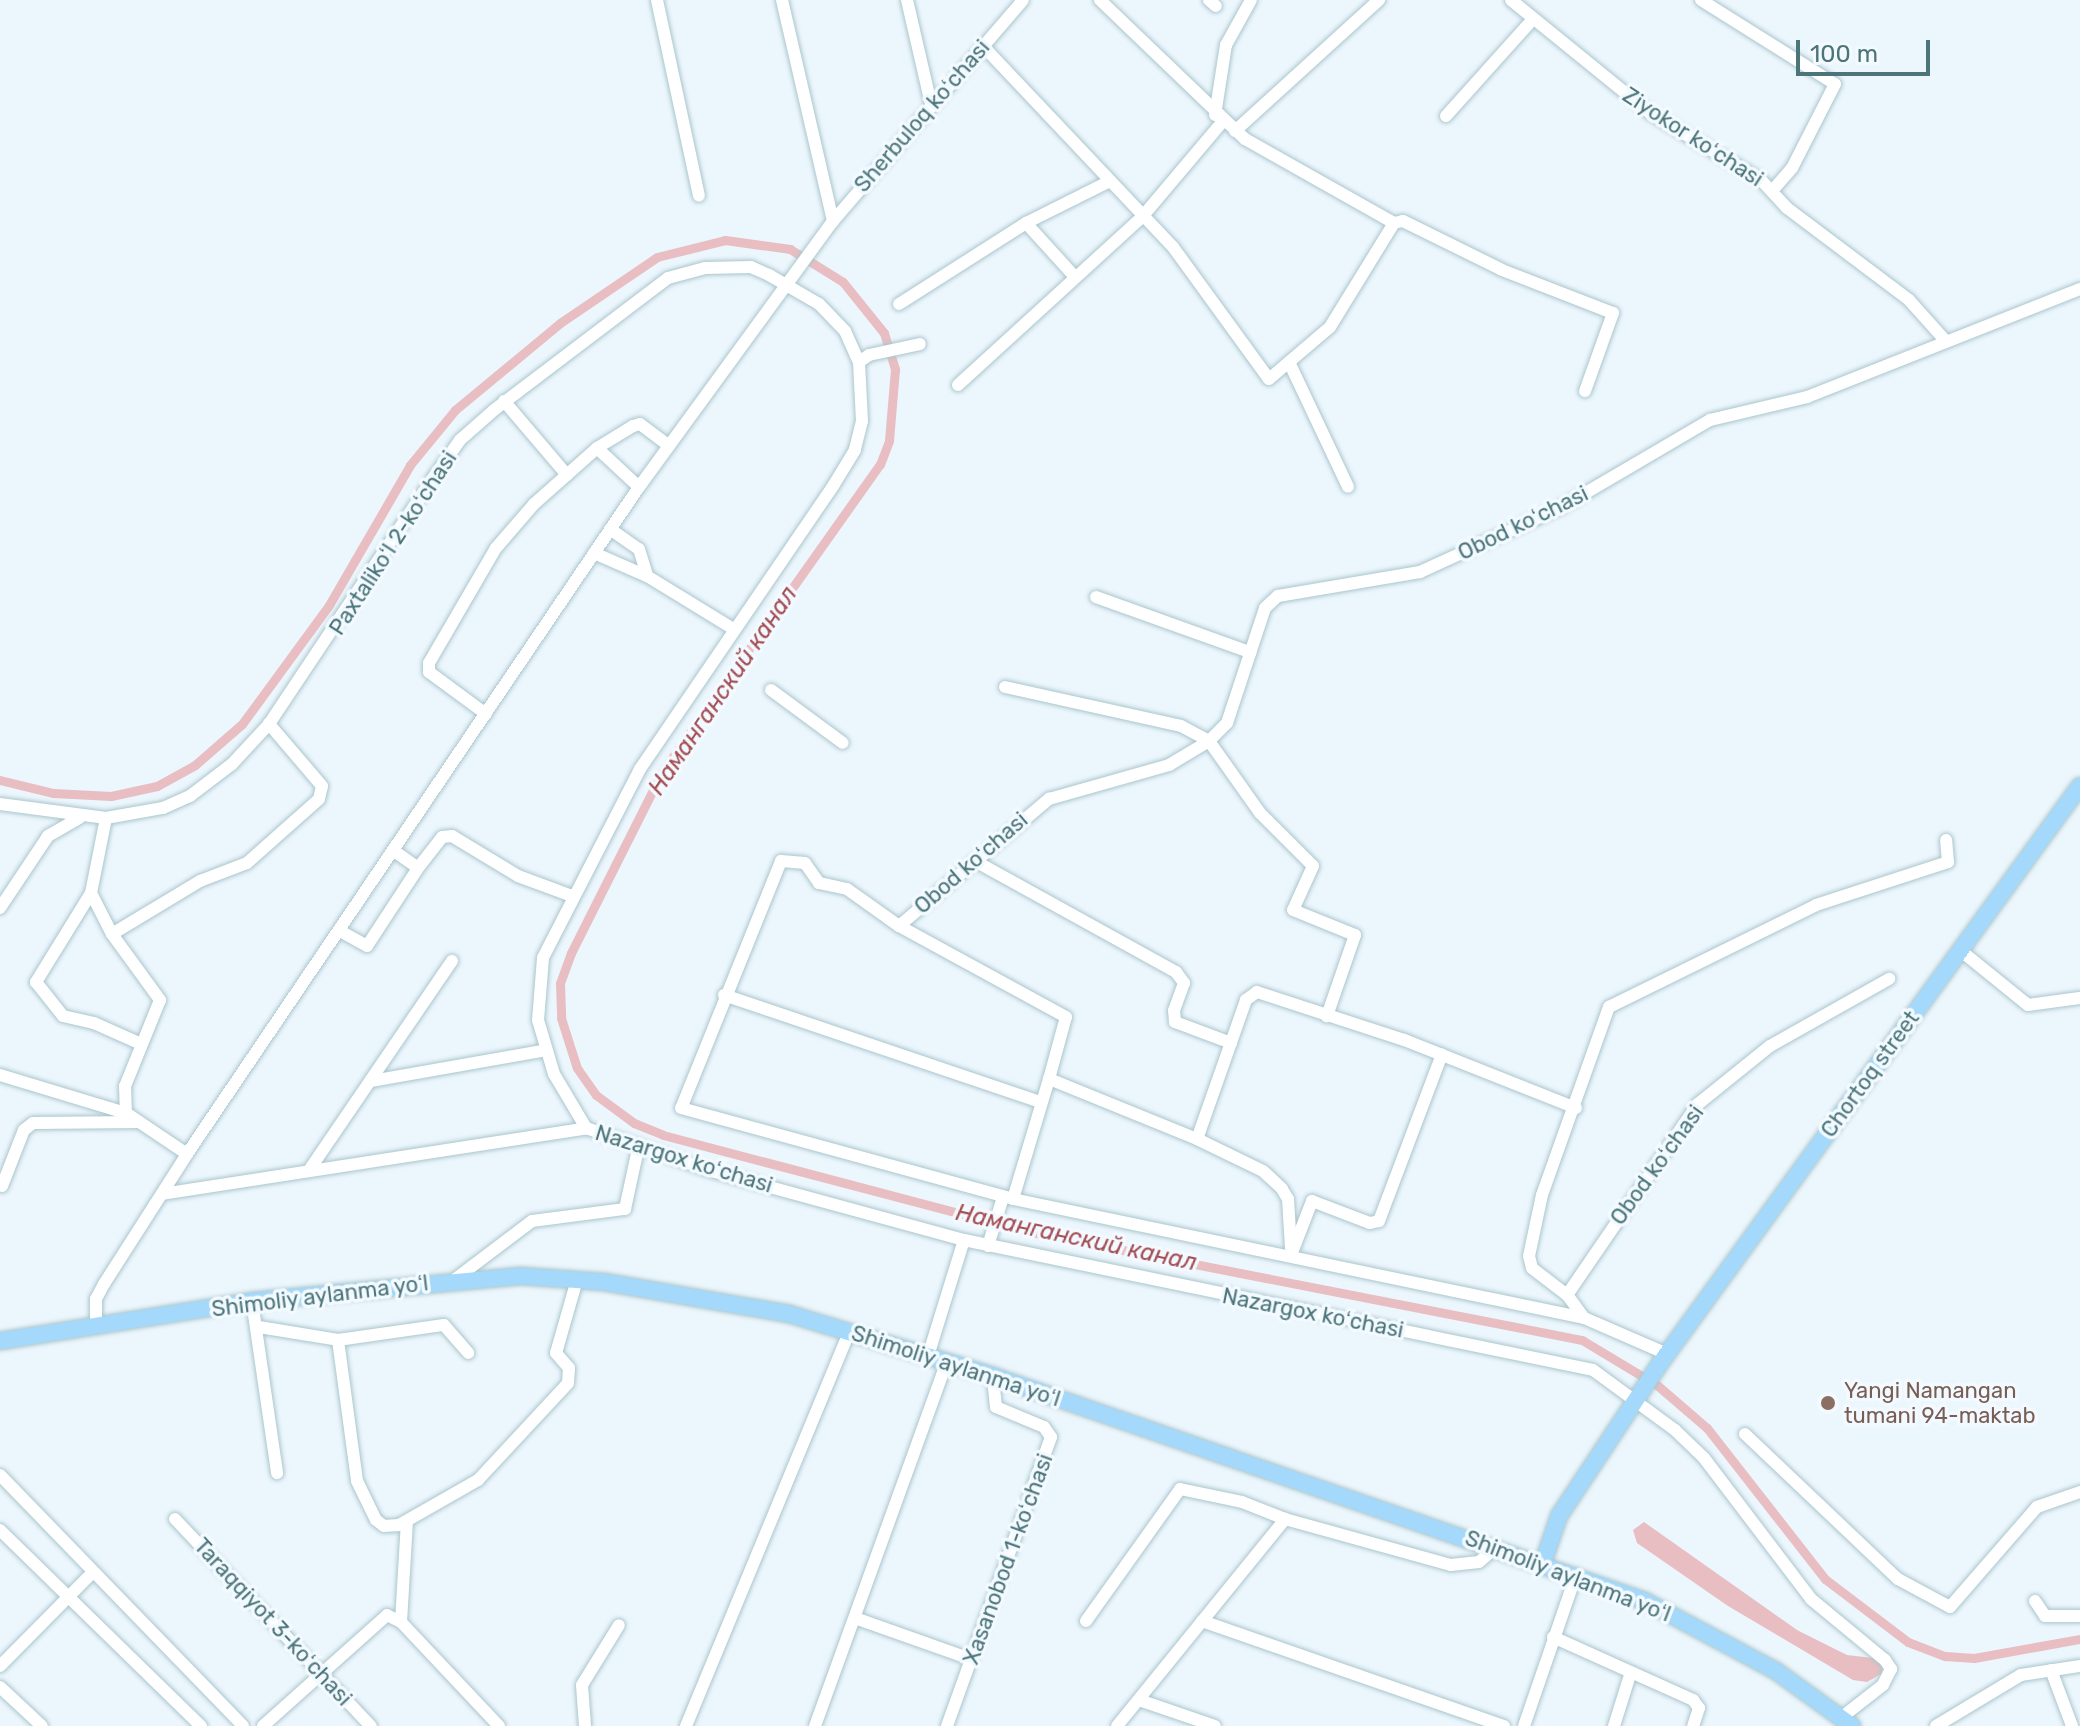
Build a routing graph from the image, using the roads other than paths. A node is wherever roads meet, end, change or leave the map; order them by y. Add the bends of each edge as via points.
1 (657, 0) edge
2 (782, 0) edge
3 (907, 0) edge
4 (1023, 0) edge
5 (1100, 0) edge
6 (1251, 0) edge
7 (1379, 0) edge
8 (1511, 0) edge
9 (1701, 0) edge
10 (1533, 19) junction
11 (983, 46) junction
12 (931, 104) junction
13 (1446, 116) dead end
14 (1219, 118) junction
15 (1235, 131) junction
16 (1108, 182) junction
17 (1773, 190) junction
18 (699, 196) dead end
19 (1142, 217) junction
20 (833, 221) junction
21 (1026, 223) junction
22 (1394, 223) junction
23 (1074, 276) junction
24 (786, 284) junction
25 (2080, 289) edge
26 (899, 304) dead end
27 (1944, 339) junction
28 (916, 344) dead end
29 (864, 358) junction
30 (1289, 362) junction
31 (958, 385) dead end
32 (1585, 391) dead end
33 (504, 401) junction
34 (669, 446) junction
35 (597, 448) junction
36 (567, 475) junction
37 (639, 487) junction
38 (1348, 487) dead end
39 (610, 529) junction
40 (594, 553) junction
41 (647, 576) junction
42 (1096, 597) dead end
43 (732, 628) junction
44 (1250, 652) junction
45 (1005, 687) dead end
46 (771, 690) dead end
47 (486, 714) junction
48 (269, 724) junction
49 (1209, 741) junction
50 (843, 743) dead end
51 (2080, 786) edge
52 (0, 804) edge
53 (82, 816) junction
54 (106, 818) junction
55 (1946, 840) dead end
56 (394, 851) junction
57 (975, 861) junction
58 (418, 868) junction
59 (91, 893) junction
60 (572, 896) junction
61 (0, 908) edge
62 (899, 926) junction
63 (340, 931) junction
64 (112, 934) junction
65 (1960, 950) junction
66 (452, 961) dead end
67 (1889, 979) dead end
68 (724, 995) junction
69 (2080, 998) edge
70 (1327, 1016) junction
71 (1231, 1043) junction
72 (141, 1044) junction
73 (546, 1050) junction
74 (1442, 1054) junction
75 (0, 1075) edge
76 (1049, 1079) junction
77 (371, 1081) junction
78 (1041, 1102) junction
79 (1576, 1108) junction
80 (126, 1113) junction
81 (139, 1122) junction
82 (586, 1128) junction
83 (1197, 1139) junction
84 (638, 1149) junction
85 (187, 1154) junction
86 (310, 1169) junction
87 (2, 1186) dead end
88 (162, 1194) junction
89 (1008, 1198) junction
90 (964, 1240) junction
91 (988, 1246) junction
92 (1291, 1257) junction
93 (454, 1280) junction
94 (577, 1280) junction
95 (1567, 1295) junction
96 (252, 1301) junction
97 (1584, 1318) junction
98 (96, 1327) junction
99 (259, 1327) junction
100 (850, 1331) junction
101 (338, 1340) junction
102 (0, 1341) edge
103 (468, 1353) dead end
104 (928, 1356) junction
105 (1664, 1358) junction
106 (947, 1362) junction
107 (993, 1376) junction
108 (1635, 1400) junction
109 (1745, 1434) dead end
110 (277, 1473) dead end
111 (0, 1475) edge
112 (2080, 1492) edge
113 (175, 1519) dead end
114 (1285, 1519) junction
115 (407, 1521) junction
116 (0, 1530) edge
117 (1496, 1547) junction
118 (1543, 1563) junction
119 (92, 1573) junction
120 (1576, 1575) junction
121 (69, 1599) junction
122 (2035, 1601) dead end
123 (2080, 1616) edge
124 (855, 1618) junction
125 (1086, 1621) dead end
126 (1202, 1621) junction
127 (401, 1622) junction
128 (619, 1625) dead end
129 (1553, 1637) junction
130 (971, 1659) junction
131 (0, 1666) edge
132 (2080, 1666) edge
133 (2051, 1670) junction
134 (320, 1671) junction
135 (1630, 1675) junction
136 (0, 1687) edge
137 (1139, 1700) junction
138 (1847, 1722) edge
139 (42, 1726) edge
140 (201, 1726) edge
141 (243, 1726) edge
142 (263, 1726) edge
143 (371, 1726) edge
144 (499, 1726) edge
145 (585, 1726) edge
146 (686, 1726) edge
147 (815, 1726) edge
148 (947, 1726) edge
149 (1117, 1726) edge
150 (1215, 1726) edge
151 (1504, 1726) edge
152 (1524, 1726) edge
153 (1614, 1726) edge
154 (1693, 1726) edge
155 (1936, 1726) edge
156 (2072, 1726) edge

1 - 18 street
2 - 20 street
3 - 12 street
4 - 11 street, Sherbuloq koʻchasi
5 - 14 street
6 - 14 street via 1226,45
7 - 15 street
8 - 10 street, Ziyokor koʻchasi
9 - 17 street via 1835,84 1792,168
10 - 13 street
10 - 17 street, Ziyokor koʻchasi via 1650,113
11 - 12 street, Sherbuloq koʻchasi
11 - 16 street
12 - 20 street, Sherbuloq koʻchasi
14 - 15 street
14 - 19 street
15 - 22 street
16 - 19 street
16 - 21 street
17 - 27 street, Ziyokor koʻchasi via 1787,208 1909,300
19 - 23 street
19 - 30 street via 1200,278 1269,379
20 - 24 street, Sherbuloq koʻchasi
21 - 23 street
21 - 26 street
22 - 30 street via 1335,320
22 - 32 street via 1403,221 1502,270 1613,313
23 - 31 street
24 - 29 street, Nazargox koʻchasi via 835,318
24 - 33 street, Paxtalikoʻl 2-koʻchasi via 751,267 705,268 668,278
24 - 34 street, Sherbuloq koʻchasi
25 - 27 street, Obod koʻchasi
27 - 44 street, Obod koʻchasi via 1807,397 1710,420 1560,508 1420,572 1278,596 1265,608
28 - 29 street
29 - 43 street, Nazargox koʻchasi via 862,421 855,450
30 - 38 street
33 - 36 street
33 - 48 street, Paxtalikoʻl 2-koʻchasi via 460,440
34 - 35 street via 640,424
34 - 37 street, Sherbuloq koʻchasi
35 - 36 street
35 - 37 street
36 - 47 street via 515,522 429,663 429,672
37 - 39 street, Sherbuloq koʻchasi
39 - 40 street, Sherbuloq koʻchasi
39 - 41 street via 639,549
40 - 41 street
40 - 47 street, Sherbuloq koʻchasi
41 - 43 street
42 - 44 street
43 - 60 street, Nazargox koʻchasi via 640,769
44 - 49 street, Obod koʻchasi via 1227,723
45 - 49 street via 1181,726
46 - 50 street
47 - 56 street, Sherbuloq koʻchasi
48 - 54 street, Paxtalikoʻl 2-koʻchasi via 232,764 190,796 163,808
48 - 64 street via 322,786 319,799 247,863 200,881
49 - 57 street, Obod koʻchasi via 1169,765 1049,799
49 - 70 street via 1260,813 1313,866 1293,910 1355,935
51 - 65 main road, Chortoq street
52 - 53 street, Paxtalikoʻl 2-koʻchasi
53 - 54 street, Paxtalikoʻl 2-koʻchasi
53 - 61 street via 48,836
54 - 59 street
55 - 79 street via 1948,862 1835,897 1615,1000 1606,1012
56 - 58 street
56 - 63 street, Sherbuloq koʻchasi
57 - 62 street, Obod koʻchasi
57 - 71 street via 1176,972 1184,983 1175,1022
58 - 60 street via 442,837 452,836 518,876
58 - 63 street via 367,946
59 - 64 street
59 - 72 street via 36,982 63,1016
60 - 73 street, Nazargox koʻchasi via 543,958 537,990
62 - 68 street via 847,889 819,883 805,863 786,858 775,869
62 - 76 street, Obod koʻchasi via 1066,1017
63 - 85 street, Sherbuloq koʻchasi
64 - 72 street via 160,1000
65 - 69 street via 2028,1005
65 - 105 main road, Chortoq street
66 - 77 street
67 - 95 street, Obod koʻchasi via 1770,1046 1698,1104
68 - 78 street
68 - 89 street via 680,1104 683,1111
70 - 71 street via 1257,992 1246,1000
70 - 74 street
71 - 83 street
72 - 80 street via 125,1086
73 - 77 street
73 - 82 street, Nazargox koʻchasi
74 - 79 street
74 - 92 street via 1381,1217 1370,1223 1312,1201
75 - 80 street
76 - 78 street
76 - 83 street
77 - 86 street
78 - 89 street
79 - 95 street via 1542,1195 1529,1256 1532,1268
80 - 81 street
81 - 85 street
81 - 87 street via 28,1126
82 - 84 street, Nazargox koʻchasi
82 - 86 street
83 - 92 street via 1263,1171 1282,1189 1288,1199
84 - 90 street, Nazargox koʻchasi
84 - 93 street via 625,1209 532,1221
85 - 88 street, Sherbuloq koʻchasi
86 - 88 street
88 - 98 street, Sherbuloq koʻchasi via 100,1292
89 - 91 street
89 - 92 street
90 - 91 street, Nazargox koʻchasi
90 - 104 street
91 - 108 street, Nazargox koʻchasi via 1573,1363 1609,1378
92 - 97 street
93 - 94 main road, Shimoliy aylanma yoʻl
93 - 96 main road, Shimoliy aylanma yoʻl
94 - 100 main road, Shimoliy aylanma yoʻl via 789,1314
94 - 115 street via 556,1353 569,1368 568,1383 478,1480
95 - 97 street
96 - 98 main road, Shimoliy aylanma yoʻl
96 - 99 street
97 - 105 street
98 - 102 main road, Shimoliy aylanma yoʻl
99 - 101 street
99 - 110 street
100 - 104 main road, Shimoliy aylanma yoʻl
100 - 146 street
101 - 103 street via 444,1325
101 - 115 street via 357,1481 376,1520 391,1527
104 - 106 main road, Shimoliy aylanma yoʻl
105 - 108 main road, Chortoq street
106 - 107 main road, Shimoliy aylanma yoʻl
106 - 124 street
107 - 117 main road, Shimoliy aylanma yoʻl
107 - 130 street, Xasanobod 1-koʻchasi via 996,1407 1044,1427 1051,1437
108 - 118 main road, Chortoq street via 1559,1516
108 - 138 street, Nazargox koʻchasi via 1704,1458 1811,1599 1891,1669 1883,1685
109 - 112 street via 1898,1579 1950,1607 2037,1507
111 - 119 street
113 - 134 street, Taraqqiyot 3-koʻchasi
114 - 117 street via 1451,1565 1479,1562
114 - 125 street via 1242,1502 1180,1489
114 - 126 street
115 - 127 street
116 - 121 street
117 - 118 main road, Shimoliy aylanma yoʻl
118 - 120 main road, Shimoliy aylanma yoʻl
119 - 121 street
119 - 141 street
120 - 129 street
120 - 138 main road, Shimoliy aylanma yoʻl via 1645,1601 1710,1634 1776,1671
121 - 131 street
121 - 140 street
122 - 123 street via 2045,1616
124 - 130 street
124 - 147 street
126 - 137 street
126 - 151 street
127 - 134 street via 378,1617
127 - 144 street
128 - 145 street via 582,1685
129 - 135 street
129 - 152 street
130 - 148 street, Xasanobod 1-koʻchasi
132 - 133 street
133 - 155 street via 2007,1681
133 - 156 street
134 - 142 street
134 - 143 street, Taraqqiyot 3-koʻchasi
135 - 153 street
135 - 154 street via 1693,1700 1699,1708
136 - 139 street
137 - 149 street
137 - 150 street

